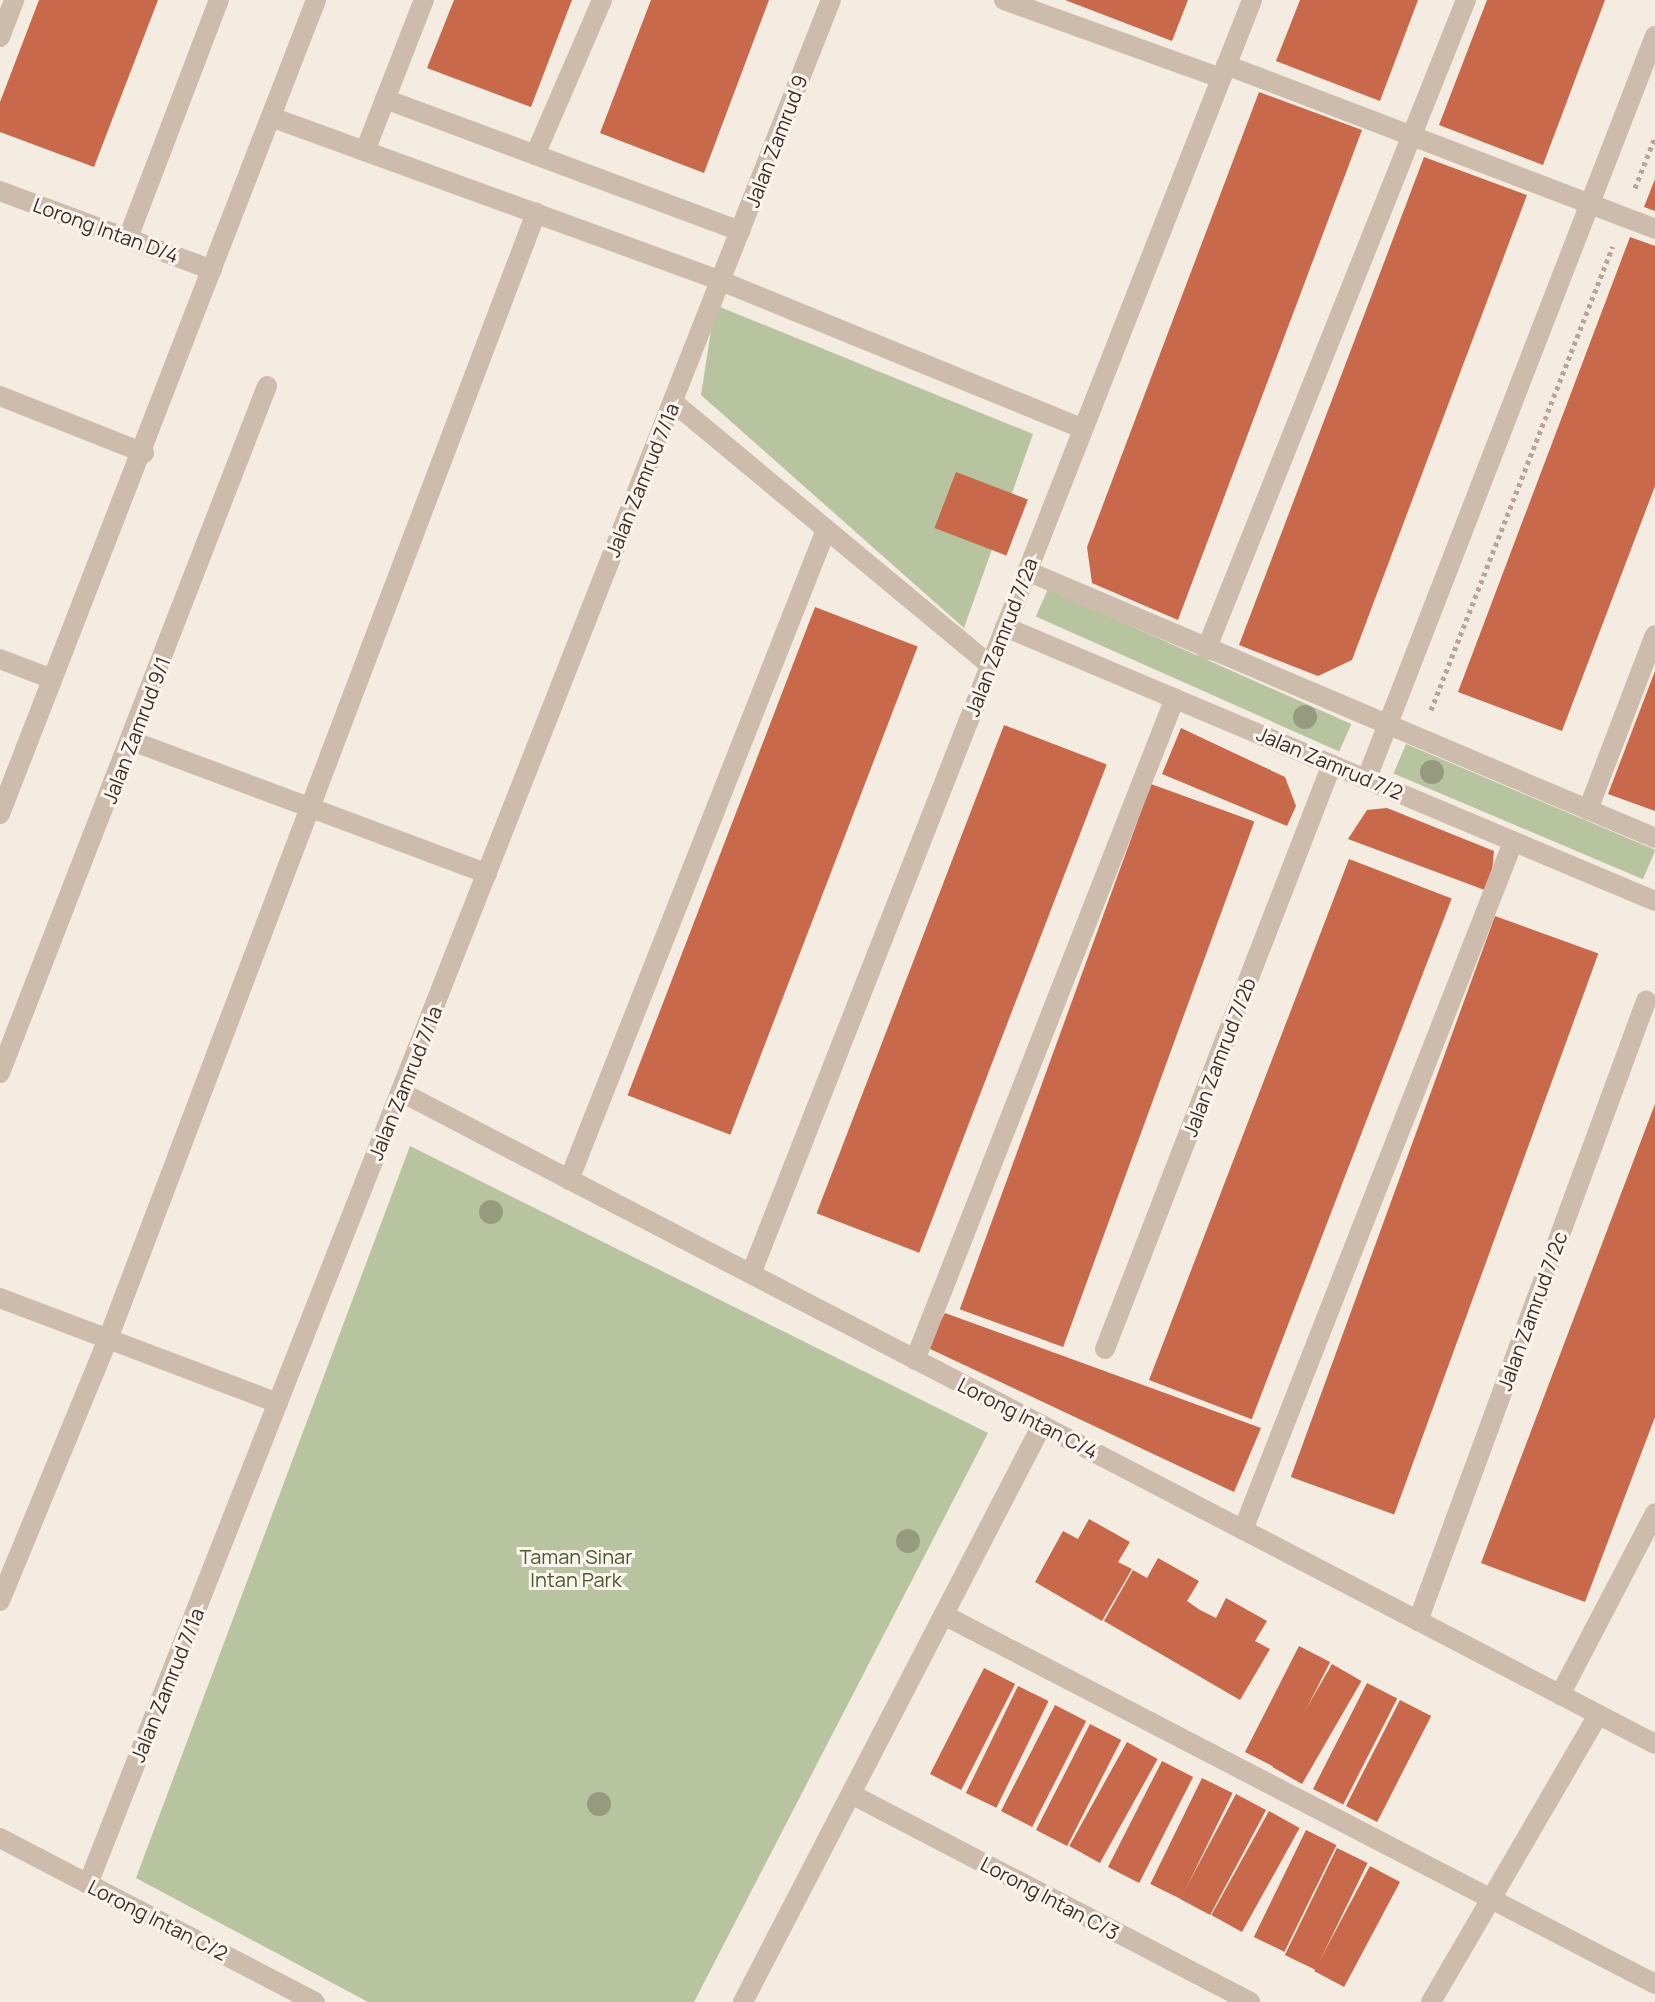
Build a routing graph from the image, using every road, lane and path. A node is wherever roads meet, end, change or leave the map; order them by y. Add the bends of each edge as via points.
1 (14, 0) edge
2 (219, 0) edge
3 (316, 0) edge
4 (424, 0) edge
5 (602, 0) edge
6 (831, 0) edge
7 (1004, 0) edge
8 (1252, 0) edge
9 (1466, 0) edge
10 (1036, 5) edge
11 (1655, 36) edge
12 (0, 37) edge
13 (1224, 71) junction
14 (385, 99) junction
15 (271, 117) junction
16 (1412, 137) junction
17 (1655, 137) edge
18 (365, 151) junction
19 (535, 155) junction
20 (0, 191) edge
21 (1589, 206) junction
22 (536, 213) junction
23 (1624, 218) junction
24 (1655, 229) edge
25 (740, 231) junction
26 (128, 238) junction
27 (212, 270) junction
28 (721, 281) junction
29 (267, 386) dead end
30 (0, 396) edge
31 (673, 402) junction
32 (1083, 429) junction
33 (144, 453) junction
34 (826, 530) junction
35 (1027, 571) junction
36 (1005, 627) junction
37 (1655, 635) edge
38 (1206, 650) junction
39 (0, 659) edge
40 (990, 665) junction
41 (52, 679) junction
42 (1175, 698) junction
43 (1388, 726) junction
44 (1420, 737) junction
45 (132, 741) junction
46 (1332, 764) junction
47 (1367, 778) junction
48 (312, 807) junction
49 (1588, 810) junction
50 (0, 814) edge
51 (1655, 838) edge
52 (1513, 842) junction
53 (487, 874) junction
54 (1655, 901) edge
55 (1646, 1001) dead end
56 (0, 1073) edge
57 (401, 1092) junction
58 (569, 1180) junction
59 (751, 1274) junction
60 (0, 1298) edge
61 (108, 1339) junction
62 (1105, 1349) dead end
63 (915, 1360) junction
64 (278, 1403) junction
65 (1042, 1425) junction
66 (1655, 1513) edge
67 (1243, 1530) junction
68 (0, 1601) edge
69 (944, 1615) junction
70 (1418, 1621) junction
71 (1560, 1695) junction
72 (1598, 1715) junction
73 (1655, 1744) edge
74 (851, 1794) junction
75 (0, 1838) edge
76 (88, 1884) junction
77 (1490, 1897) junction
78 (1655, 1984) edge
79 (293, 1997) edge
80 (315, 2002) edge
81 (743, 2002) edge
82 (1250, 2002) edge
83 (1431, 2002) edge

1 - 12 street
2 - 26 street
3 - 15 street
4 - 14 street
5 - 19 street
6 - 25 street, Jalan Zamrud 9
7 - 10 street
8 - 13 street, Jalan Zamrud 7/2a
9 - 16 street
10 - 13 street
11 - 21 street
13 - 16 street
13 - 32 street, Jalan Zamrud 7/2a
14 - 18 street
14 - 19 street
15 - 18 street
15 - 27 street
16 - 21 street
16 - 38 street
17 - 23 path
18 - 22 street
19 - 25 street
20 - 26 street, Lorong Intan D/4
21 - 23 street
21 - 43 street
22 - 28 street
22 - 48 street
23 - 24 street
23 - 44 path
25 - 28 street, Jalan Zamrud 9
26 - 27 street, Lorong Intan D/4
27 - 33 street
28 - 31 street, Jalan Zamrud 7/1a
28 - 32 street
29 - 45 street, Jalan Zamrud 9/1
30 - 33 street
31 - 34 street
31 - 53 street, Jalan Zamrud 7/1a
32 - 35 street, Jalan Zamrud 7/2a
33 - 41 street
34 - 40 street
34 - 58 street
35 - 36 street, Jalan Zamrud 7/2a
35 - 38 street
36 - 40 street, Jalan Zamrud 7/2a
36 - 42 street, Jalan Zamrud 7/2
37 - 49 street
38 - 43 street
39 - 41 street
40 - 59 street, Jalan Zamrud 7/2a
41 - 50 street
42 - 46 street, Jalan Zamrud 7/2
42 - 63 street
43 - 44 street
43 - 47 street
44 - 49 street
45 - 48 street
45 - 56 street, Jalan Zamrud 9/1
46 - 47 street, Jalan Zamrud 7/2
46 - 62 street, Jalan Zamrud 7/2b
47 - 52 street, Jalan Zamrud 7/2
48 - 53 street
48 - 61 street
49 - 51 street
52 - 54 street, Jalan Zamrud 7/2
52 - 67 street
53 - 57 street, Jalan Zamrud 7/1a
55 - 70 street, Jalan Zamrud 7/2c
57 - 58 street, Lorong Intan C/4
57 - 64 street, Jalan Zamrud 7/1a
58 - 59 street, Lorong Intan C/4
59 - 63 street, Lorong Intan C/4
60 - 61 street
61 - 64 street
61 - 68 street
63 - 65 street, Lorong Intan C/4
64 - 76 street, Jalan Zamrud 7/1a
65 - 67 street, Lorong Intan C/4
65 - 69 street
66 - 71 street
67 - 70 street, Lorong Intan C/4
69 - 74 street
69 - 77 street
70 - 71 street, Lorong Intan C/4
71 - 72 street, Lorong Intan C/4
72 - 73 street, Lorong Intan C/4
72 - 77 street
74 - 81 street
74 - 82 street, Lorong Intan C/3
75 - 76 street, Lorong Intan C/2
76 - 79 street, Lorong Intan C/2
77 - 78 street
77 - 83 street
79 - 80 street, Lorong Intan C/2

